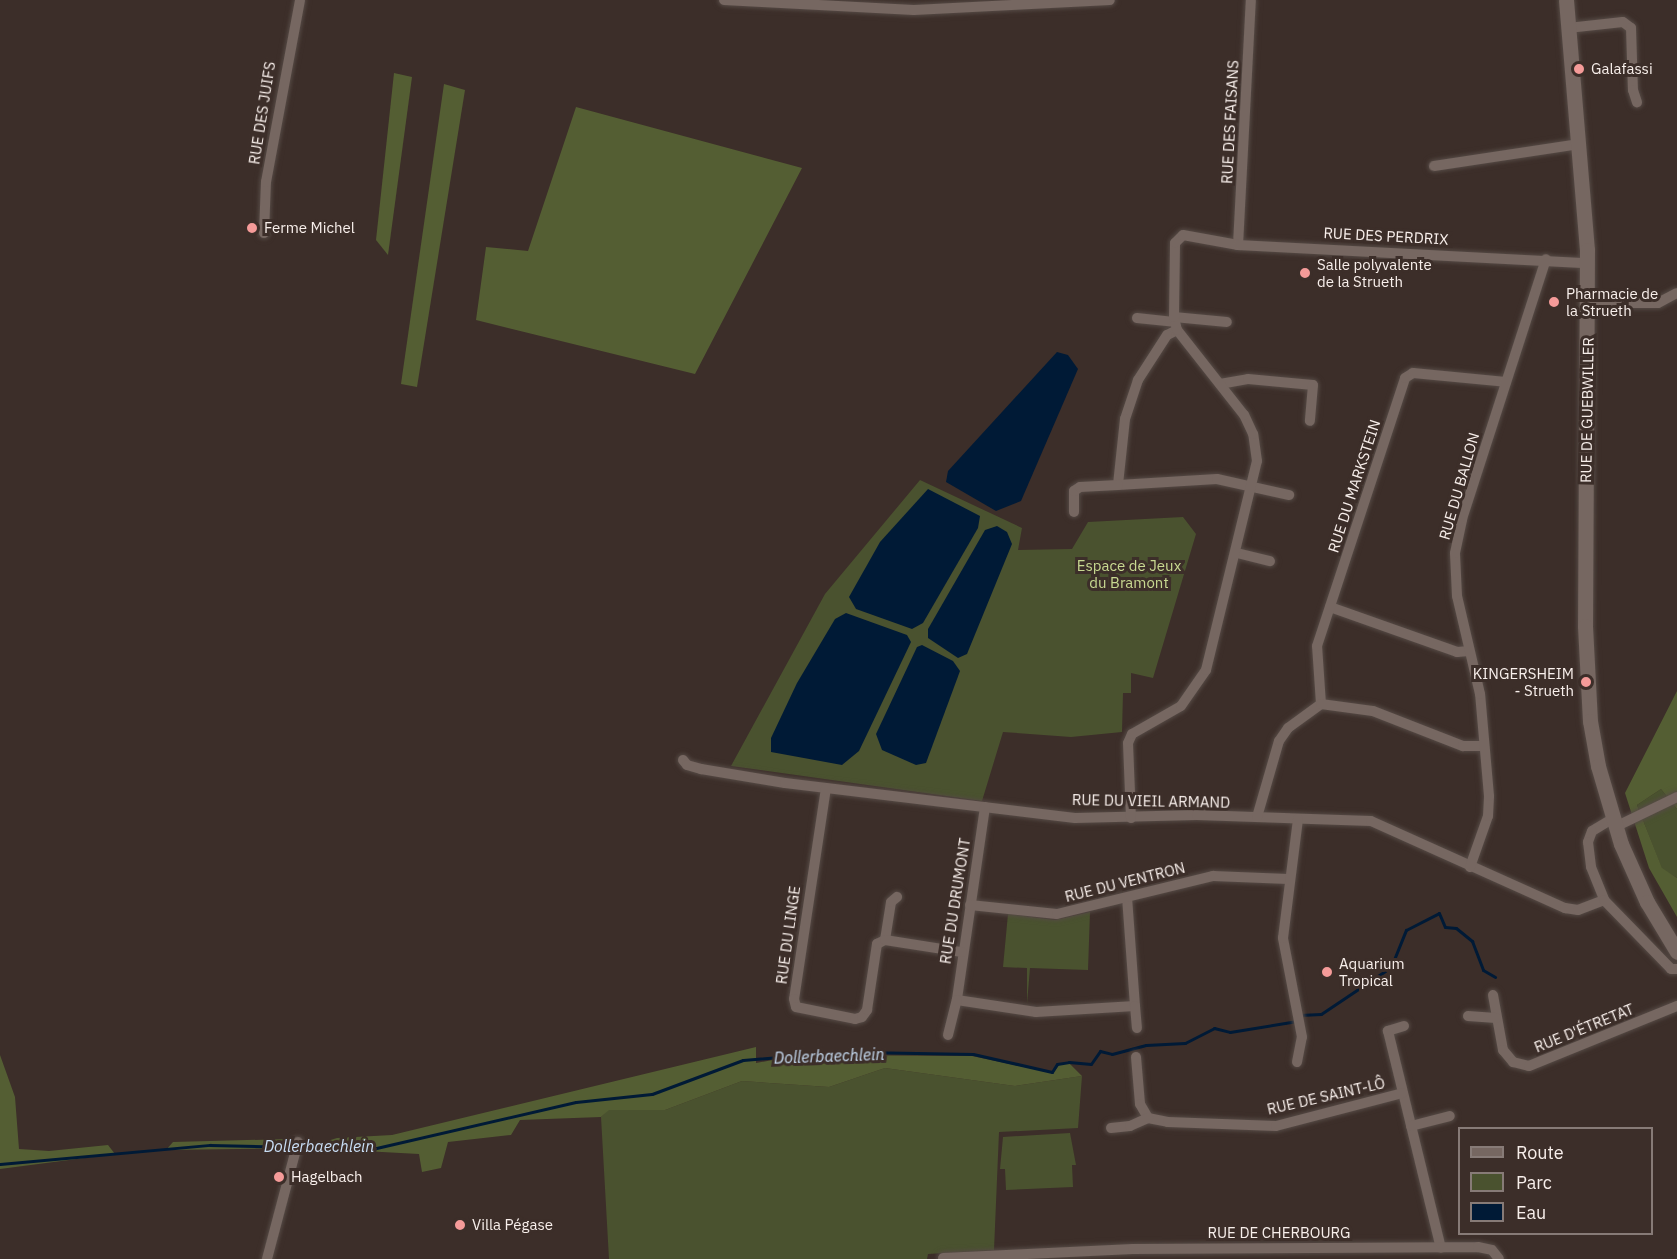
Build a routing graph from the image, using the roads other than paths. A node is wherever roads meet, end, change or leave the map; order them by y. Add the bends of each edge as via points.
1 (300, 0) edge
2 (724, 0) edge
3 (1110, 0) edge
4 (1251, 0) edge
5 (1566, 0) edge
6 (1568, 28) junction
7 (1637, 102) dead end
8 (1580, 144) junction
9 (1434, 166) dead end
10 (264, 233) dead end
11 (1239, 245) junction
12 (1546, 259) junction
13 (1587, 262) junction
14 (1677, 293) edge
15 (1588, 303) junction
16 (1137, 318) dead end
17 (1227, 322) dead end
18 (1175, 323) junction
19 (1506, 382) junction
20 (1220, 384) junction
21 (1310, 421) dead end
22 (1118, 485) junction
23 (1252, 487) junction
24 (1289, 495) dead end
25 (1074, 512) dead end
26 (1237, 554) junction
27 (1270, 561) dead end
28 (1330, 607) junction
29 (1469, 651) junction
30 (1321, 704) junction
31 (1484, 746) junction
32 (683, 760) dead end
33 (826, 788) junction
34 (1677, 797) edge
35 (985, 807) junction
36 (1257, 817) junction
37 (1131, 818) junction
38 (1298, 819) junction
39 (1614, 823) junction
40 (1470, 867) junction
41 (1288, 879) junction
42 (897, 897) dead end
43 (1127, 898) junction
44 (1604, 900) junction
45 (970, 905) junction
46 (885, 940) junction
47 (962, 952) junction
48 (1677, 952) edge
49 (1677, 969) edge
50 (1493, 995) dead end
51 (957, 1000) junction
52 (1135, 1006) junction
53 (1677, 1006) edge
54 (1468, 1016) dead end
55 (1496, 1018) junction
56 (1404, 1026) dead end
57 (1137, 1028) dead end
58 (948, 1035) dead end
59 (1136, 1058) dead end
60 (1297, 1062) dead end
61 (1403, 1093) junction
62 (1450, 1116) dead end
63 (1148, 1118) junction
64 (1411, 1126) junction
65 (1111, 1128) dead end
66 (297, 1142) dead end
67 (1441, 1248) junction
68 (1429, 1253) edge
69 (1240, 1254) edge
70 (1054, 1256) edge
71 (984, 1257) edge
72 (943, 1258) edge
73 (267, 1259) edge
74 (1499, 1259) edge

1 - 10 street, RUE DES JUIFS via 266,182
2 - 3 street via 914,10
4 - 11 street, RUE DES FAISANS
5 - 6 main road, RUE DE GUEBWILLER
6 - 7 street via 1623,21 1631,28 1633,90
6 - 8 main road, RUE DE GUEBWILLER
8 - 9 street
8 - 13 main road, RUE DE GUEBWILLER
11 - 12 street, RUE DES PERDRIX
11 - 18 street, RUE DES PERDRIX via 1183,235 1175,243
12 - 13 street, RUE DES PERDRIX
12 - 19 street, RUE DU BALLON
13 - 15 main road, RUE DE GUEBWILLER
14 - 15 street via 1658,303
15 - 39 main road, RUE DE GUEBWILLER via 1586,688 1598,766
16 - 18 street
17 - 18 street
18 - 20 street
18 - 22 street via 1138,380 1125,419
19 - 28 street, RUE DU MARKSTEIN via 1413,373 1405,378
19 - 29 street, RUE DU BALLON via 1462,519 1455,554 1457,596
20 - 21 street via 1248,379 1312,385
20 - 23 street via 1244,415 1253,435 1257,461
22 - 23 street via 1217,479
22 - 25 street via 1080,487 1074,491
23 - 24 street
23 - 26 street
26 - 27 street
26 - 37 street via 1206,670 1182,706 1132,734 1128,743
28 - 29 street via 1456,652
28 - 30 street, RUE DU MARKSTEIN via 1317,646
29 - 31 street, RUE DU BALLON via 1480,694
30 - 31 street via 1373,711 1463,746
30 - 36 street via 1288,728 1279,741
31 - 40 street, RUE DU BALLON via 1488,816
32 - 33 street, RUE DU VIEIL ARMAND via 701,769
33 - 35 street, RUE DU VIEIL ARMAND
33 - 46 street, RUE DU LINGE via 794,999 796,1007 855,1019 862,1017 867,1010 877,944
34 - 39 street
35 - 37 street, RUE DU VIEIL ARMAND via 1075,818
35 - 45 street, RUE DU DRUMONT
36 - 37 street, RUE DU VIEIL ARMAND
36 - 38 street, RUE DU VIEIL ARMAND
38 - 40 street, RUE DU VIEIL ARMAND via 1371,821
38 - 41 street
39 - 44 street via 1592,831 1588,842 1591,867
39 - 48 main road, RUE DE GUEBWILLER via 1647,902
40 - 44 street, RUE DU VIEIL ARMAND via 1565,908 1578,910
41 - 43 street, RUE DU VENTRON via 1214,876
41 - 60 street via 1282,939 1302,1037
42 - 46 street, RUE DU LINGE via 891,902
43 - 45 street, RUE DU VENTRON via 1048,914
43 - 52 street
44 - 49 street via 1671,969
45 - 47 street, RUE DU DRUMONT
46 - 47 street
47 - 51 street, RUE DU DRUMONT
50 - 55 street, RUE D'ÉTRETAT
51 - 52 street via 1036,1012
51 - 58 street, RUE DU DRUMONT
52 - 57 street
53 - 55 street, RUE D'ÉTRETAT via 1529,1066 1507,1056
54 - 55 street
56 - 61 street via 1388,1031
59 - 63 street via 1140,1104
61 - 63 street, RUE DE SAINT-LÔ via 1276,1126
61 - 64 street
62 - 64 street
63 - 65 street, RUE DE SAINT-LÔ via 1130,1126
64 - 67 street
66 - 73 street
67 - 68 street, RUE DE CHERBOURG
67 - 74 street, RUE DE CHERBOURG via 1488,1248
68 - 69 street, RUE DE CHERBOURG
69 - 70 street, RUE DE CHERBOURG
70 - 71 street, RUE DE CHERBOURG
71 - 72 street, RUE DE CHERBOURG

